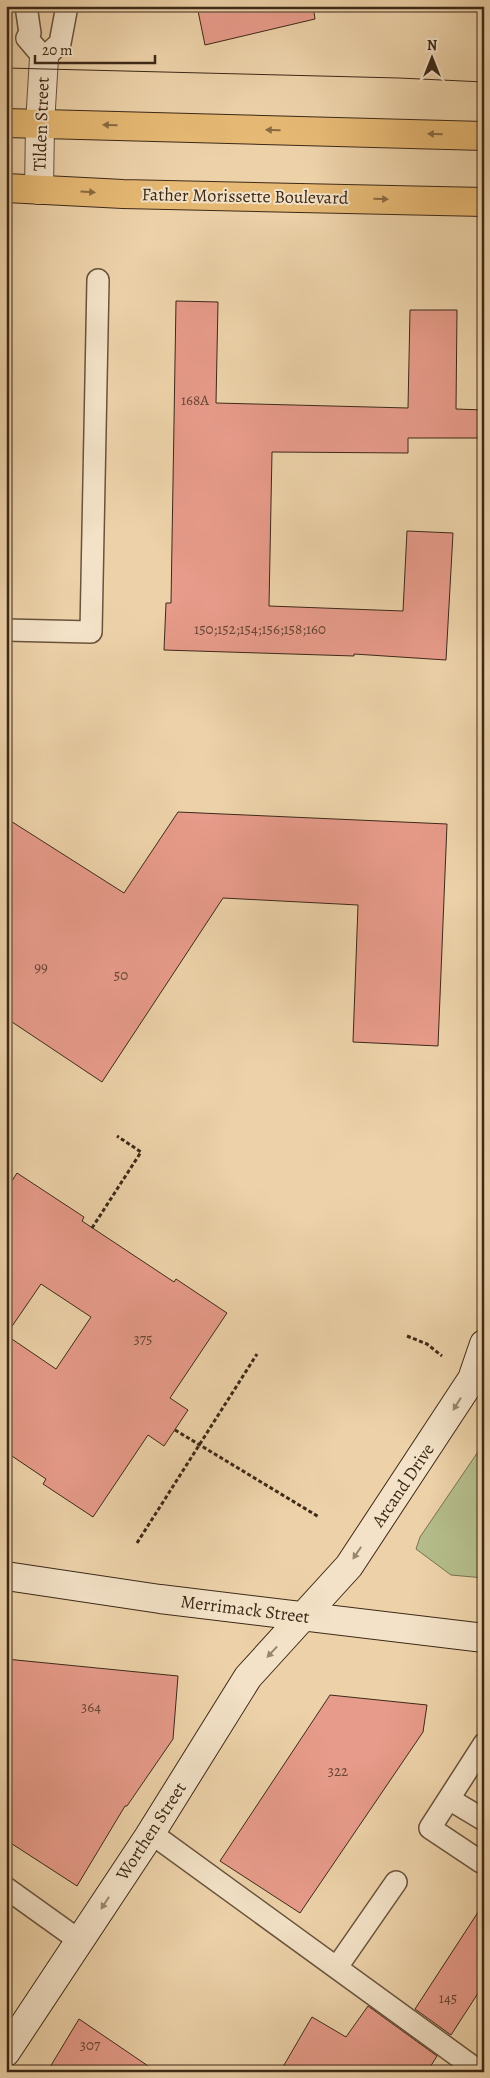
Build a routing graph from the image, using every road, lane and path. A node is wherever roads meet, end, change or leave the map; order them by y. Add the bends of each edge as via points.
1 (26, 6) edge
2 (67, 6) edge
3 (44, 58) junction
4 (6, 123) edge
5 (40, 124) junction
6 (484, 136) edge
7 (6, 188) edge
8 (39, 190) junction
9 (484, 202) edge
10 (98, 280) dead end
11 (6, 630) edge
12 (116, 1136) dead end
13 (92, 1228) dead end
14 (407, 1336) dead end
15 (484, 1344) edge
16 (258, 1354) dead end
17 (442, 1356) dead end
18 (175, 1430) dead end
19 (200, 1445) junction
20 (318, 1517) dead end
21 (137, 1543) dead end
22 (6, 1576) edge
23 (305, 1616) junction
24 (484, 1638) edge
25 (480, 1757) edge
26 (449, 1799) junction
27 (484, 1820) edge
28 (150, 1833) junction
29 (481, 1862) dead end
30 (396, 1882) dead end
31 (6, 1888) edge
32 (80, 1941) junction
33 (337, 1967) junction
34 (6, 2052) edge
35 (480, 2072) edge

1 - 3 lane via 30,33 27,38
2 - 3 lane via 60,44
3 - 5 main road, Tilden Street
4 - 5 main road
6 -> 5 main road
5 - 8 main road, Tilden Street
7 - 8 main road, Father Morissette Boulevard
8 -> 9 main road, Father Morissette Boulevard
10 - 11 lane via 91,632
12 - 13 path via 141,1152
14 - 17 path via 427,1344
15 -> 23 main road, Arcand Drive via 472,1379 451,1412 349,1566
16 - 19 path
18 - 19 path
19 - 20 path
19 - 21 path
22 - 23 main road, Merrimack Street
23 - 24 main road, Merrimack Street
23 -> 28 main road, Worthen Street via 248,1678
25 - 26 lane
26 - 27 lane
26 - 29 lane via 430,1828
28 -> 32 main road, Worthen Street
28 - 33 lane
30 - 33 lane
31 - 32 lane
32 - 34 main road, Worthen Street
33 - 35 lane

